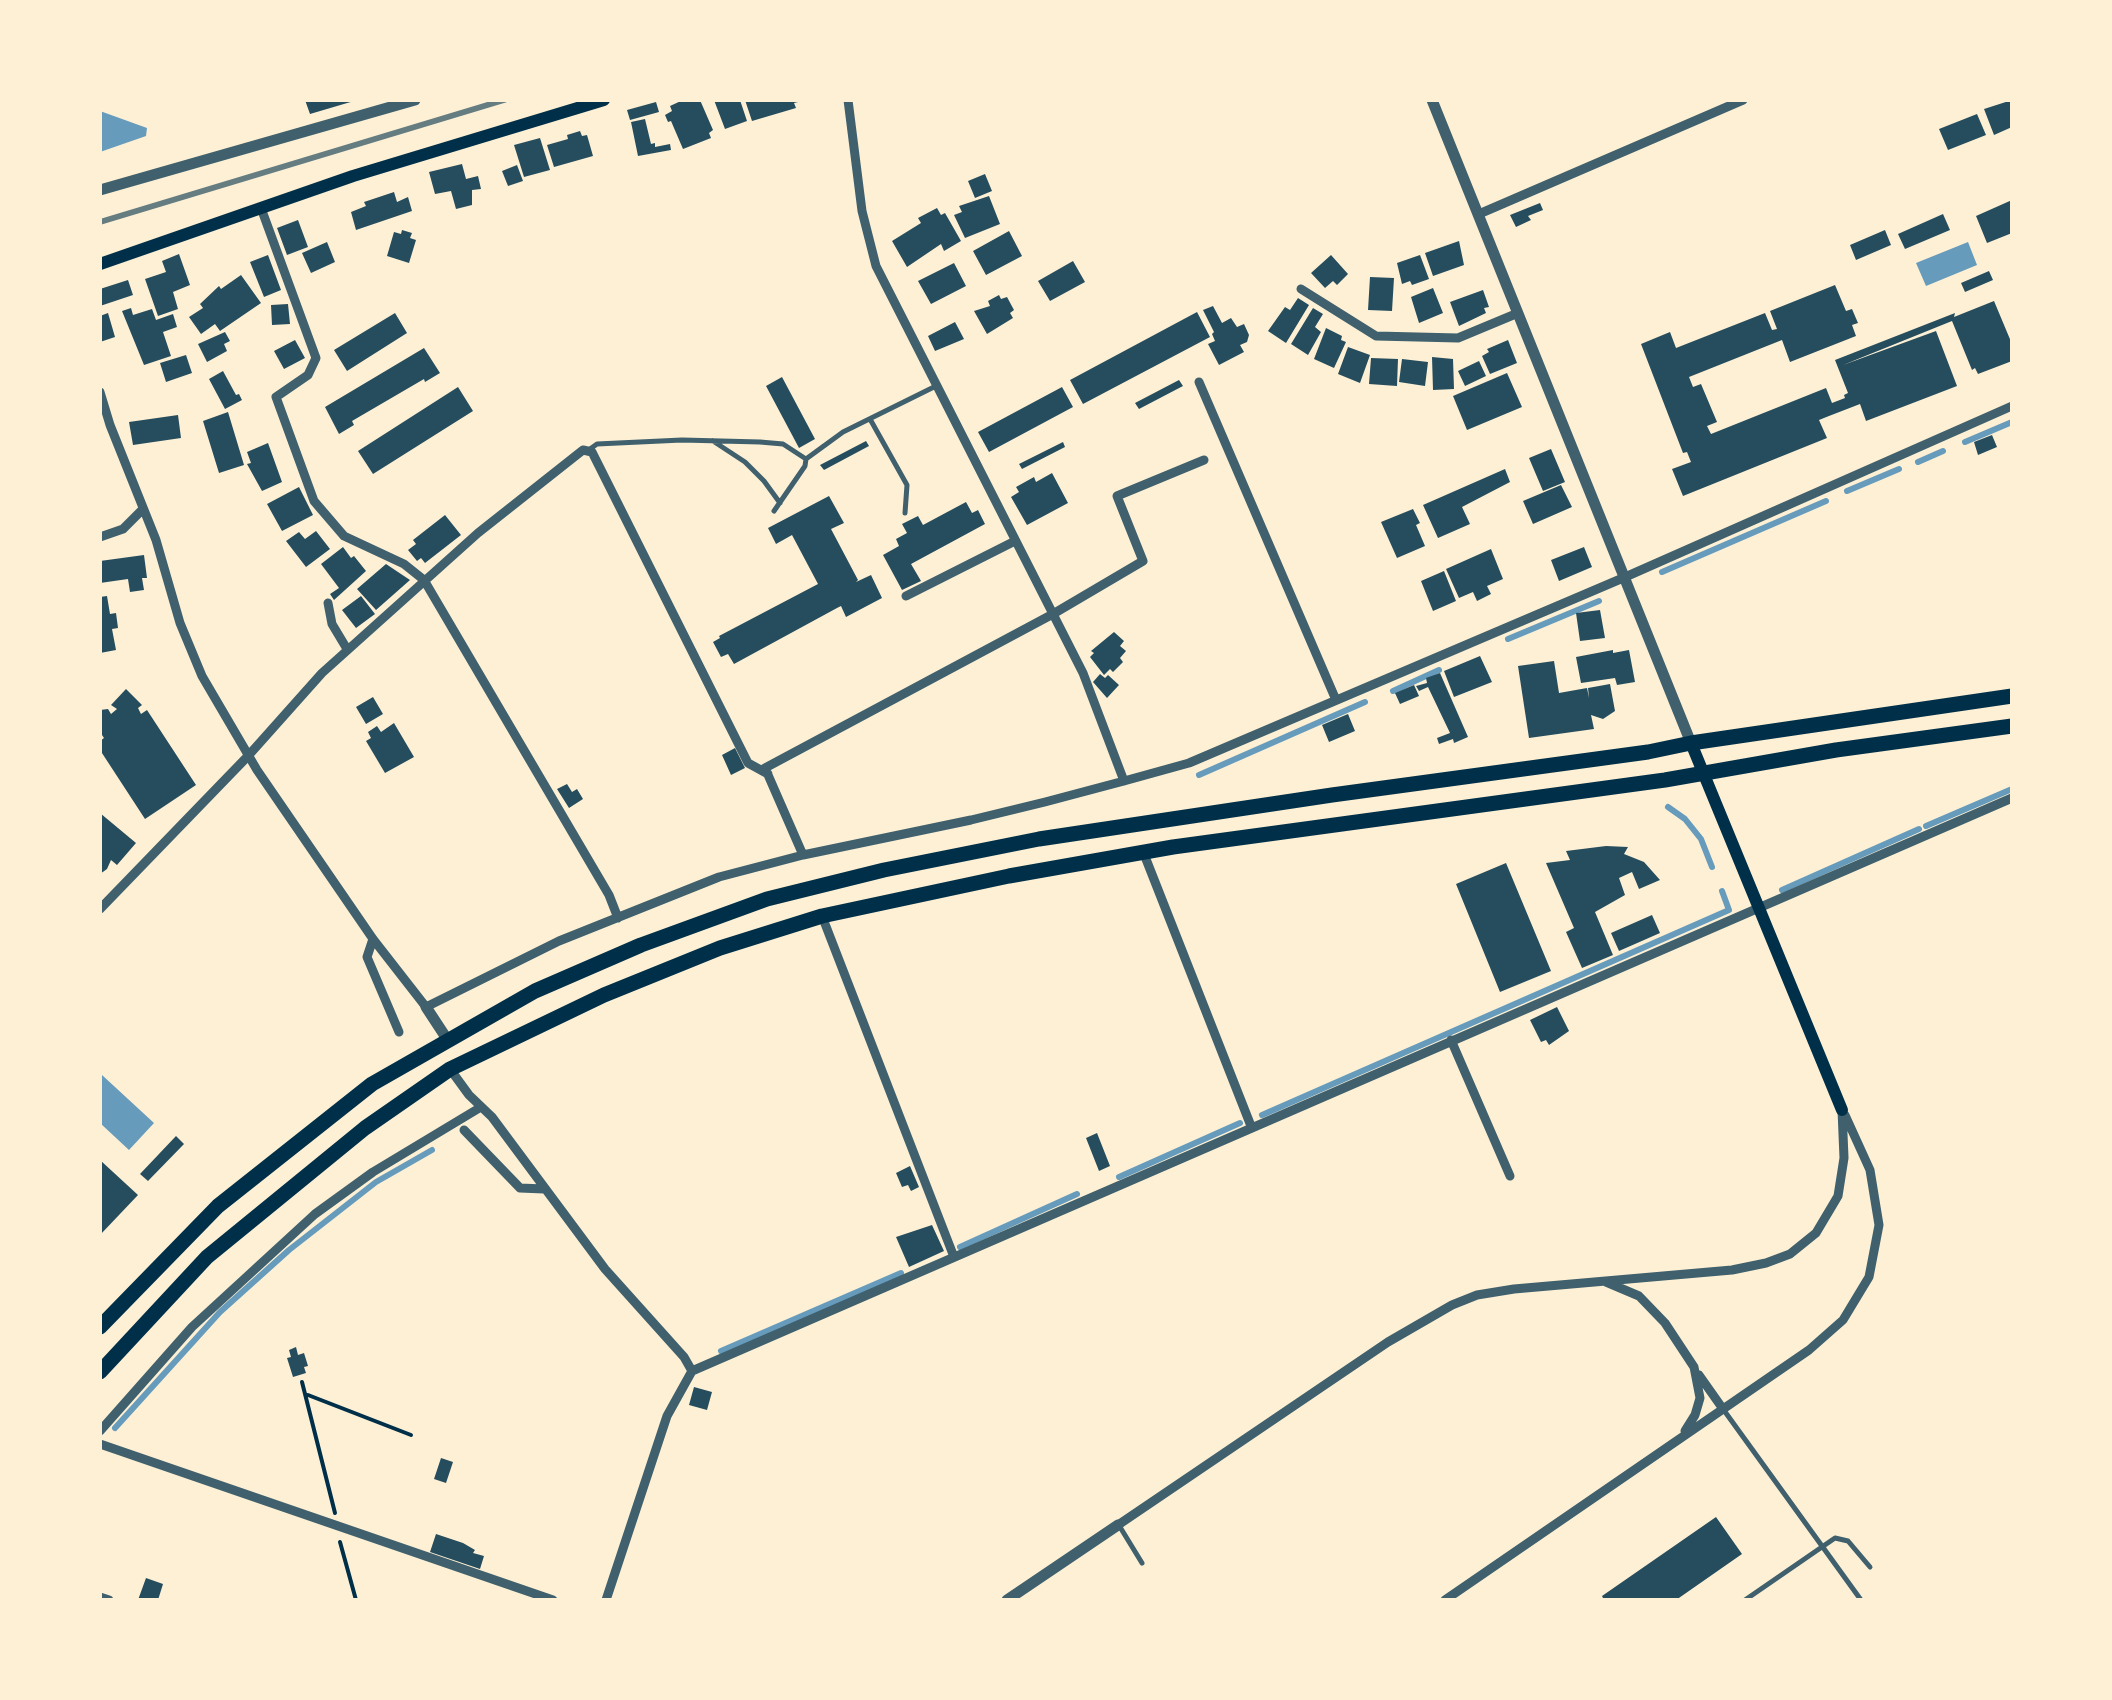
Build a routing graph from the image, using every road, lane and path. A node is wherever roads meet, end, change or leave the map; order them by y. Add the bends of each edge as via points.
1 (414, 100) edge
2 (604, 100) edge
3 (848, 100) edge
4 (1432, 100) edge
5 (1742, 100) edge
6 (100, 190) edge
7 (261, 208) junction
8 (1478, 214) junction
9 (100, 264) edge
10 (1300, 289) dead end
11 (1518, 314) junction
12 (1200, 382) dead end
13 (936, 386) junction
14 (100, 392) edge
15 (2012, 406) edge
16 (870, 419) junction
17 (712, 440) junction
18 (587, 451) junction
19 (806, 458) junction
20 (1204, 460) dead end
21 (780, 504) junction
22 (144, 509) junction
23 (774, 511) dead end
24 (905, 512) dead end
25 (100, 537) edge
26 (1015, 541) junction
27 (1624, 578) junction
28 (424, 580) junction
29 (906, 596) dead end
30 (328, 603) dead end
31 (1053, 614) junction
32 (347, 649) junction
33 (2012, 696) edge
34 (1336, 700) junction
35 (2012, 726) edge
36 (1691, 743) junction
37 (248, 756) junction
38 (1703, 772) junction
39 (768, 774) junction
40 (1124, 781) junction
41 (2012, 798) edge
42 (1144, 854) junction
43 (804, 855) junction
44 (100, 908) edge
45 (1757, 908) junction
46 (822, 916) junction
47 (618, 918) junction
48 (373, 939) junction
49 (426, 1007) junction
50 (399, 1032) dead end
51 (447, 1039) junction
52 (1451, 1040) junction
53 (450, 1070) junction
54 (481, 1107) junction
55 (1842, 1110) junction
56 (1250, 1126) junction
57 (464, 1130) dead end
58 (1510, 1176) dead end
59 (544, 1189) junction
60 (954, 1256) junction
61 (1604, 1281) junction
62 (100, 1327) edge
63 (1694, 1367) junction
64 (692, 1371) junction
65 (100, 1372) edge
66 (302, 1382) dead end
67 (305, 1394) junction
68 (1723, 1409) junction
69 (100, 1430) edge
70 (410, 1435) dead end
71 (1677, 1441) junction
72 (100, 1444) edge
73 (1118, 1525) junction
74 (338, 1526) junction
75 (1824, 1545) junction
76 (1142, 1563) dead end
77 (1870, 1566) dead end
78 (100, 1597) edge
79 (110, 1600) edge
80 (356, 1600) edge
81 (553, 1600) edge
82 (606, 1600) edge
83 (1008, 1600) edge
84 (1445, 1600) edge
85 (1745, 1600) edge
86 (1861, 1600) edge

1 - 6 street
2 - 7 main road
3 - 13 street via 876,266
4 - 8 street
5 - 8 street
7 - 9 main road
7 - 28 street via 316,358 308,375 276,397 314,501 344,536
8 - 11 street
10 - 11 street via 1376,336 1458,338
11 - 27 street
12 - 34 street
13 - 16 lane
13 - 26 street
14 - 22 street
15 - 27 street
16 - 19 lane
16 - 24 lane via 907,485
17 - 18 lane via 597,444
17 - 19 lane via 782,444
17 - 21 lane via 745,462
18 - 28 street
18 - 39 street via 748,763
19 - 21 lane
20 - 31 street via 1117,496 1143,561
21 - 23 lane
22 - 25 street via 123,529
22 - 37 street via 195,659
26 - 29 street
26 - 31 street
27 - 34 street
27 - 36 street
28 - 32 street
28 - 47 street
30 - 32 street
31 - 39 street via 765,768
31 - 40 street
32 - 37 street
33 - 36 highway
34 - 40 street via 1189,763
35 - 38 highway
36 - 38 main road
36 - 51 highway via 1039,839 884,870 766,899 642,945 535,991
37 - 44 street
37 - 48 street
38 - 42 highway
38 - 45 main road
39 - 43 street
40 - 43 street
41 - 45 street
42 - 46 highway
42 - 56 street
43 - 47 street via 719,877
45 - 52 street
45 - 55 main road
46 - 53 highway via 604,995
46 - 60 street
47 - 49 street
48 - 49 street
48 - 50 street via 368,957
49 - 51 street
51 - 62 highway via 372,1084 218,1206
52 - 56 street
52 - 58 street
53 - 54 street
53 - 65 highway via 222,1244
54 - 59 street
54 - 69 street via 315,1214 192,1327
55 - 61 street via 1838,1196 1822,1226 1799,1248 1752,1267
55 - 68 street via 1877,1202 1878,1237 1868,1278 1834,1330
56 - 60 street
57 - 59 street via 520,1188
59 - 64 street
60 - 64 street
61 - 63 street via 1639,1296
61 - 73 street via 1478,1295 1445,1308
63 - 68 street
63 - 71 street via 1698,1407
64 - 82 street via 668,1416
66 - 67 path
67 - 70 path
67 - 74 path
68 - 71 street
68 - 75 lane
71 - 84 street
72 - 74 street
73 - 76 lane
73 - 83 street
74 - 80 path
74 - 81 street
75 - 77 lane via 1835,1538 1848,1541
75 - 85 lane
75 - 86 lane
78 - 79 street

